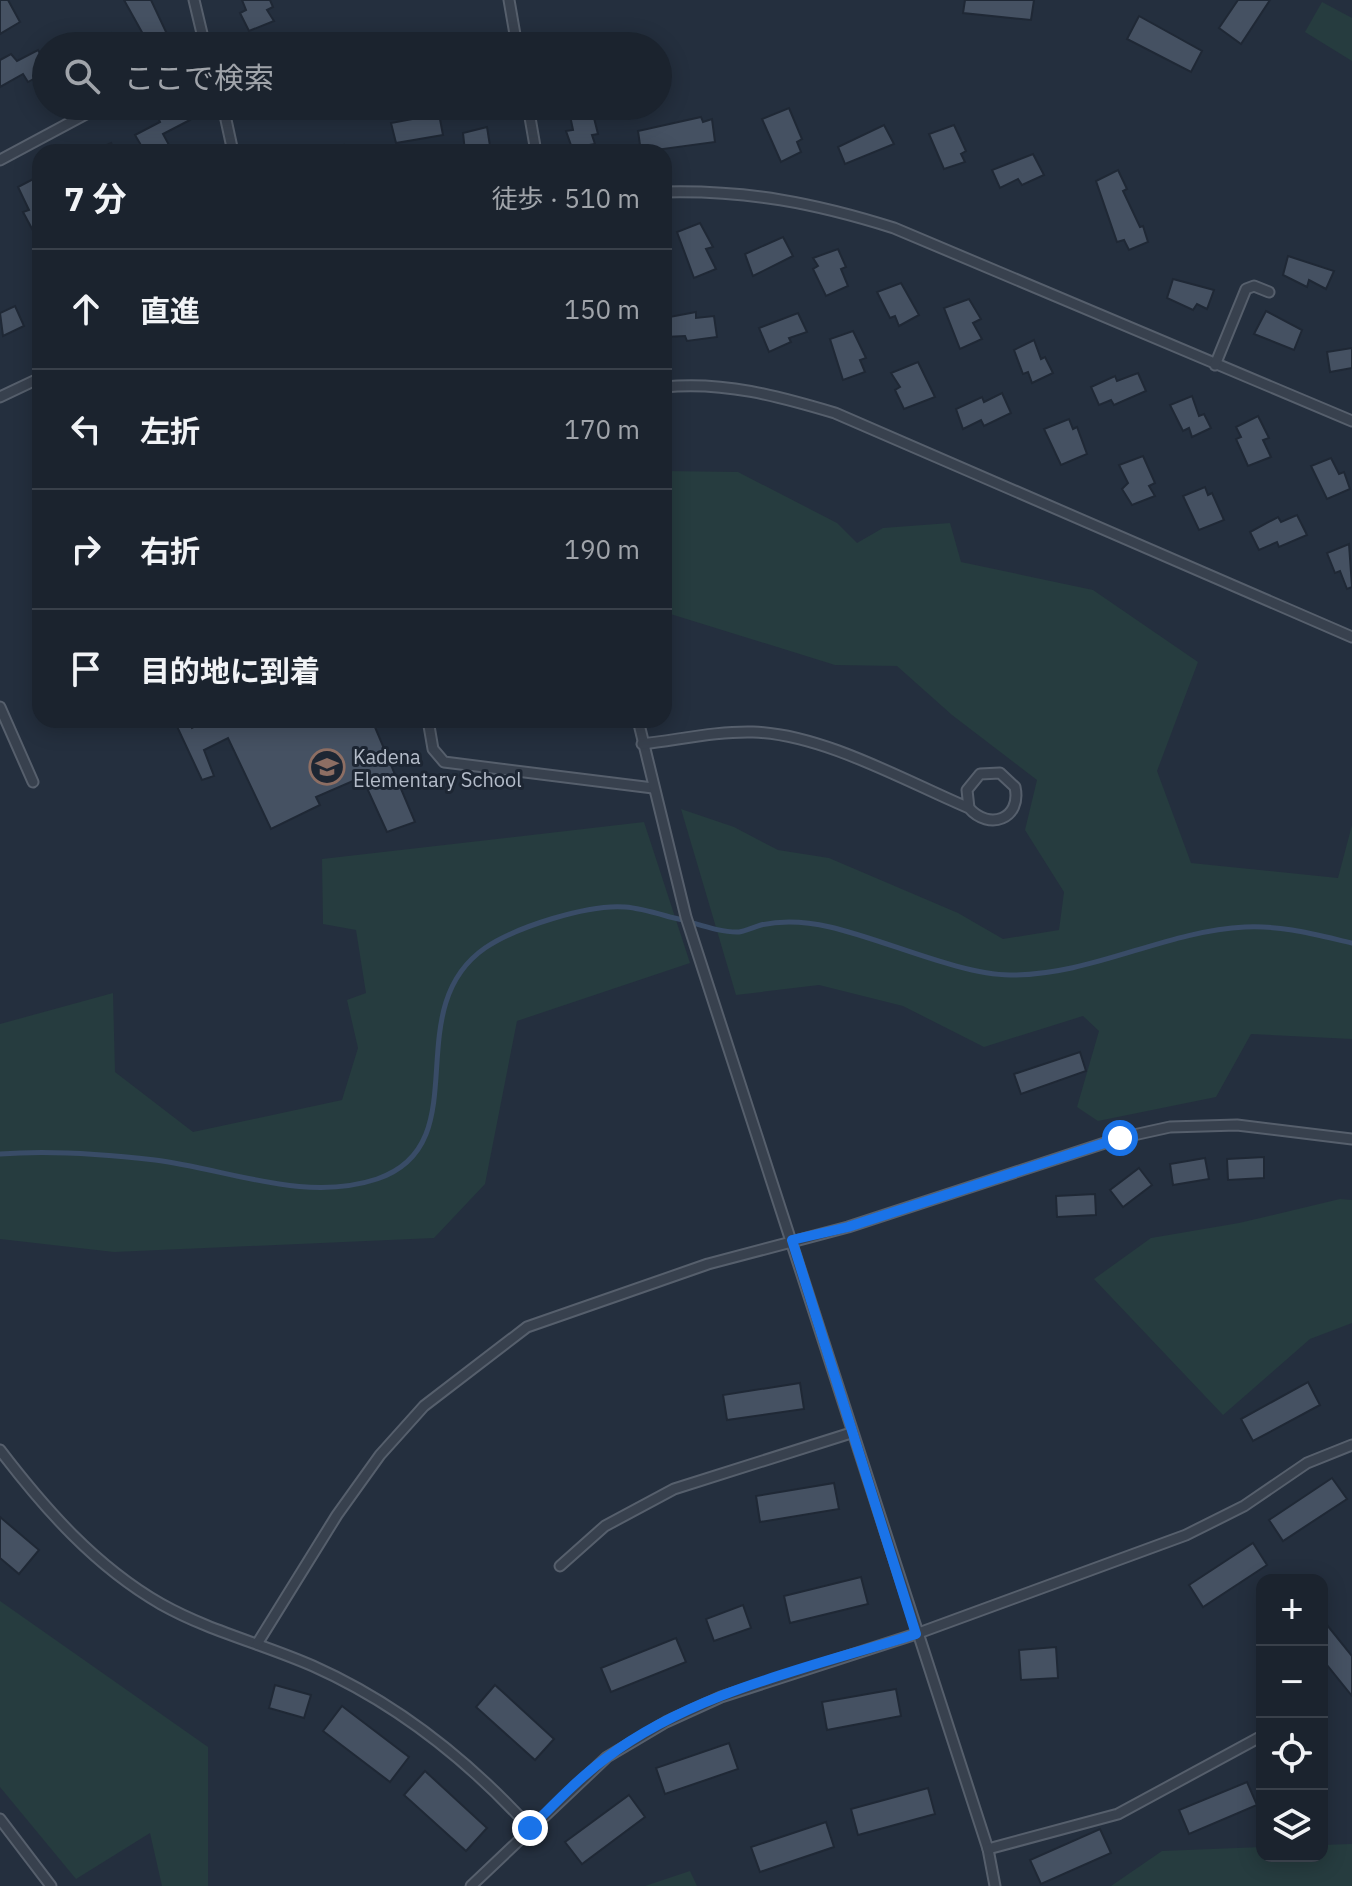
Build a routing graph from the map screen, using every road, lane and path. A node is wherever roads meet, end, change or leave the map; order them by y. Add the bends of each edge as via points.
1 (194, 0) edge
2 (509, 0) edge
3 (202, 32) edge
4 (515, 32) edge
5 (75, 120) edge
6 (226, 120) edge
7 (530, 120) edge
8 (231, 144) edge
9 (535, 144) edge
10 (0, 160) edge
11 (672, 192) edge
12 (1269, 292) dead end
13 (1215, 365) junction
14 (32, 382) edge
15 (672, 386) edge
16 (0, 397) edge
17 (1352, 421) edge
18 (1352, 637) edge
19 (0, 707) edge
20 (429, 728) edge
21 (639, 728) edge
22 (642, 744) junction
23 (33, 782) dead end
24 (653, 788) junction
25 (969, 808) junction
26 (1352, 1139) edge
27 (792, 1240) junction
28 (851, 1433) junction
29 (1352, 1445) edge
30 (0, 1450) edge
31 (560, 1566) dead end
32 (916, 1634) junction
33 (257, 1644) junction
34 (1256, 1739) edge
35 (0, 1819) edge
36 (530, 1828) junction
37 (988, 1849) junction
38 (51, 1886) edge
39 (471, 1886) edge
40 (995, 1886) edge

1 - 3 lane
2 - 4 lane
5 - 10 lane
6 - 8 lane
7 - 9 lane
11 - 13 lane via 743,192 823,205 954,251
12 - 13 lane via 1246,289
13 - 17 lane
14 - 16 lane
15 - 18 lane via 752,389 835,413
19 - 23 lane
20 - 24 lane via 433,749 444,762
21 - 22 lane
22 - 24 lane
22 - 25 lane via 751,732 782,735
24 - 27 lane via 686,917
25 - 25 lane via 988,822 1001,820 1015,805 1015,787 1000,773 980,774 967,790
26 - 27 lane via 1237,1125 1170,1127
27 - 28 lane
27 - 33 lane via 570,1310 527,1327 484,1356 424,1406 380,1455
28 - 31 lane via 674,1489 605,1526
28 - 32 lane
29 - 32 lane via 1307,1463 1244,1506 1186,1535
30 - 33 lane via 81,1545 119,1575 162,1604
32 - 36 lane via 721,1697 666,1722 607,1757
32 - 37 lane
33 - 36 lane via 363,1691 455,1755
34 - 37 lane via 1118,1814
35 - 38 lane
36 - 39 lane
37 - 40 lane

